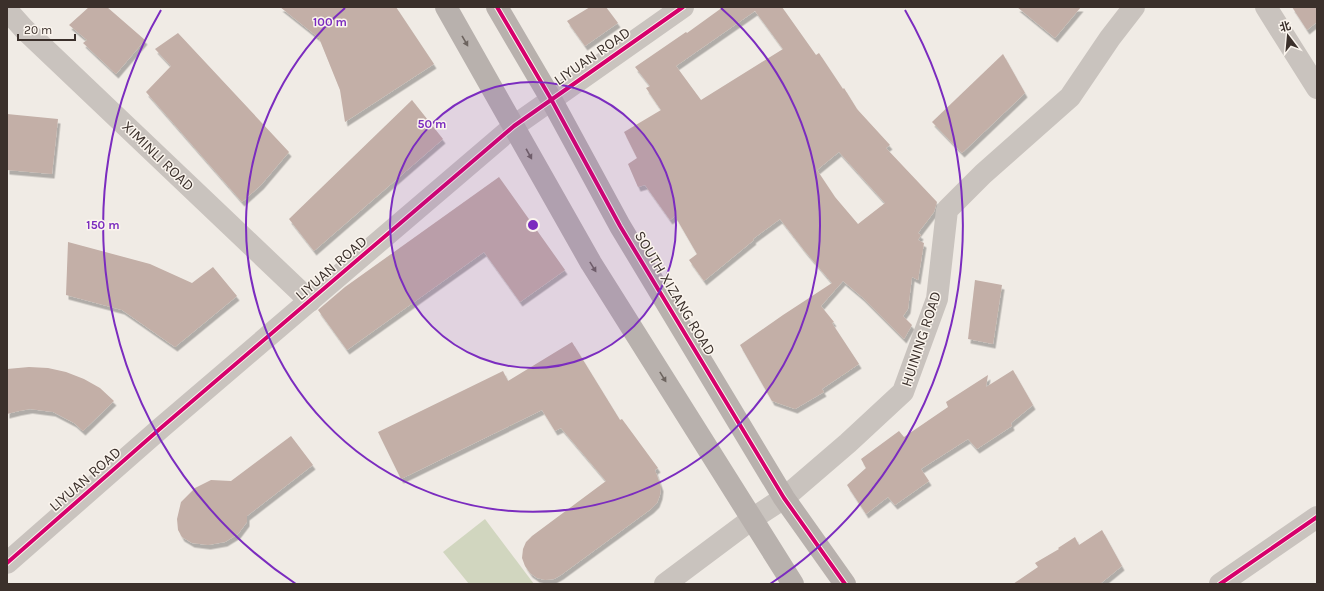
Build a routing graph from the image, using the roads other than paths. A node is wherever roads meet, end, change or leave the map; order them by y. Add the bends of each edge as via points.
1 (446, 7) edge
2 (497, 7) edge
3 (683, 7) edge
4 (1134, 7) edge
5 (1266, 7) edge
6 (7, 10) edge
7 (1317, 88) edge
8 (551, 99) junction
9 (514, 126) junction
10 (310, 301) junction
11 (784, 498) junction
12 (1317, 517) edge
13 (752, 520) junction
14 (7, 563) edge
15 (665, 584) edge
16 (793, 584) edge
17 (845, 584) edge
18 (1220, 584) edge

1 -> 9 main road
2 - 8 main road, SOUTH XIZANG ROAD
3 - 8 street, LIYUAN ROAD
4 - 11 street, HUINING ROAD via 1070,97 983,174 947,210 937,299 903,392
5 - 7 street
6 - 10 street, XIMINLI ROAD
8 - 9 street, LIYUAN ROAD
8 - 11 main road, SOUTH XIZANG ROAD via 620,226
9 - 10 street, LIYUAN ROAD
9 -> 13 main road via 591,263
10 - 14 street, LIYUAN ROAD
11 - 13 street, HUINING ROAD
11 - 17 main road, SOUTH XIZANG ROAD
12 - 18 street
13 - 15 street, HUINING ROAD
13 - 16 main road

